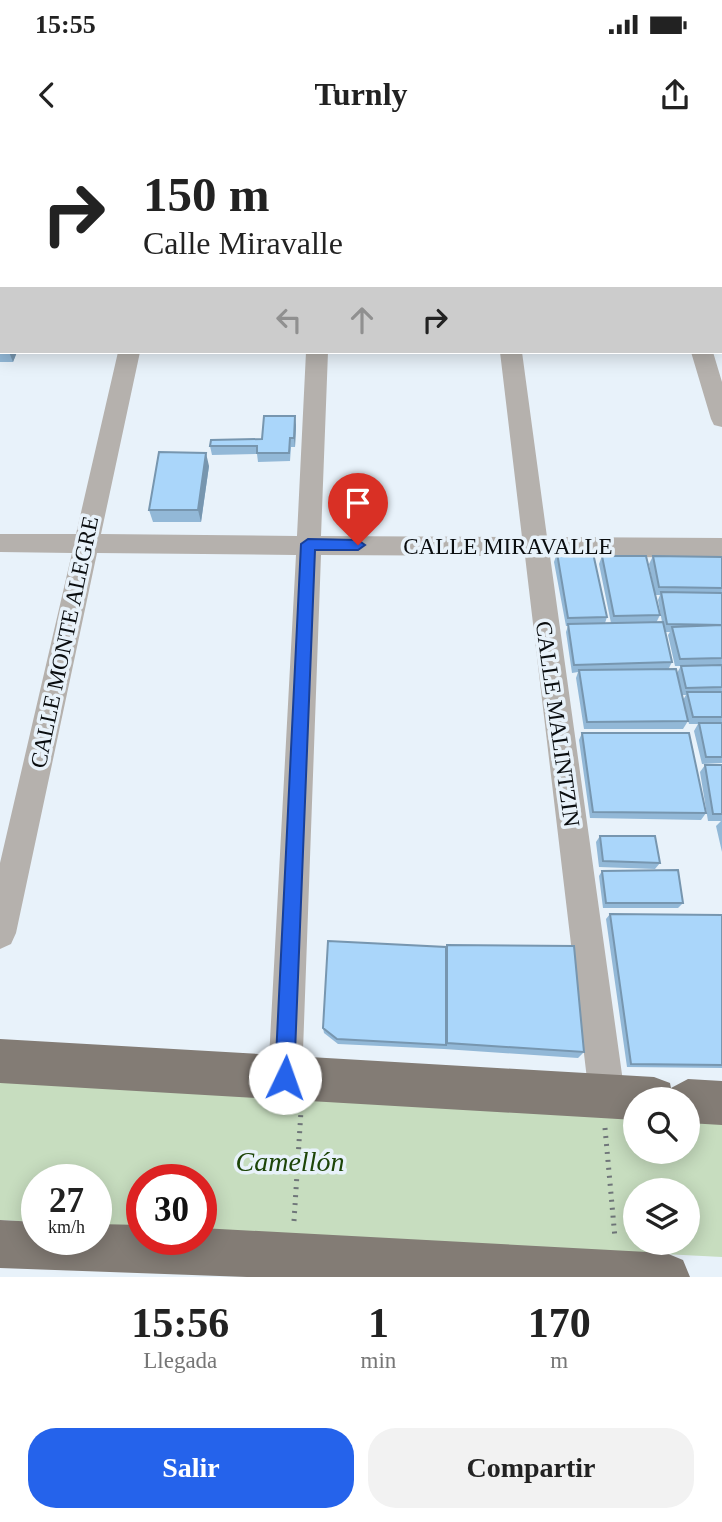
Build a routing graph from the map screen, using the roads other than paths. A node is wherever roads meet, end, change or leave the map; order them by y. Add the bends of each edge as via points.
1 (129, 354) edge
2 (317, 354) edge
3 (511, 354) edge
4 (703, 354) edge
5 (722, 419) edge
6 (0, 543) edge
7 (308, 544) junction
8 (85, 545) junction
9 (534, 547) junction
10 (722, 548) edge
11 (0, 933) edge
12 (0, 1061) edge
13 (294, 1078) junction
14 (604, 1096) junction
15 (623, 1097) edge
16 (700, 1102) edge
17 (722, 1103) edge
18 (0, 1244) edge
19 (277, 1262) edge
20 (666, 1277) edge

1 - 8 street, CALLE MONTE ALEGRE
2 - 7 street
3 - 9 street, CALLE MALINTZIN
4 - 5 street
6 - 8 street, CALLE MIRAVALLE
7 - 8 street, CALLE MIRAVALLE
7 - 9 street, CALLE MIRAVALLE
7 - 13 street
8 - 11 street, CALLE MONTE ALEGRE
9 - 10 street, CALLE MIRAVALLE
9 - 14 street, CALLE MALINTZIN
12 - 13 main road
13 - 14 main road
14 - 15 main road
16 - 17 main road
18 - 19 main road
19 - 20 main road

